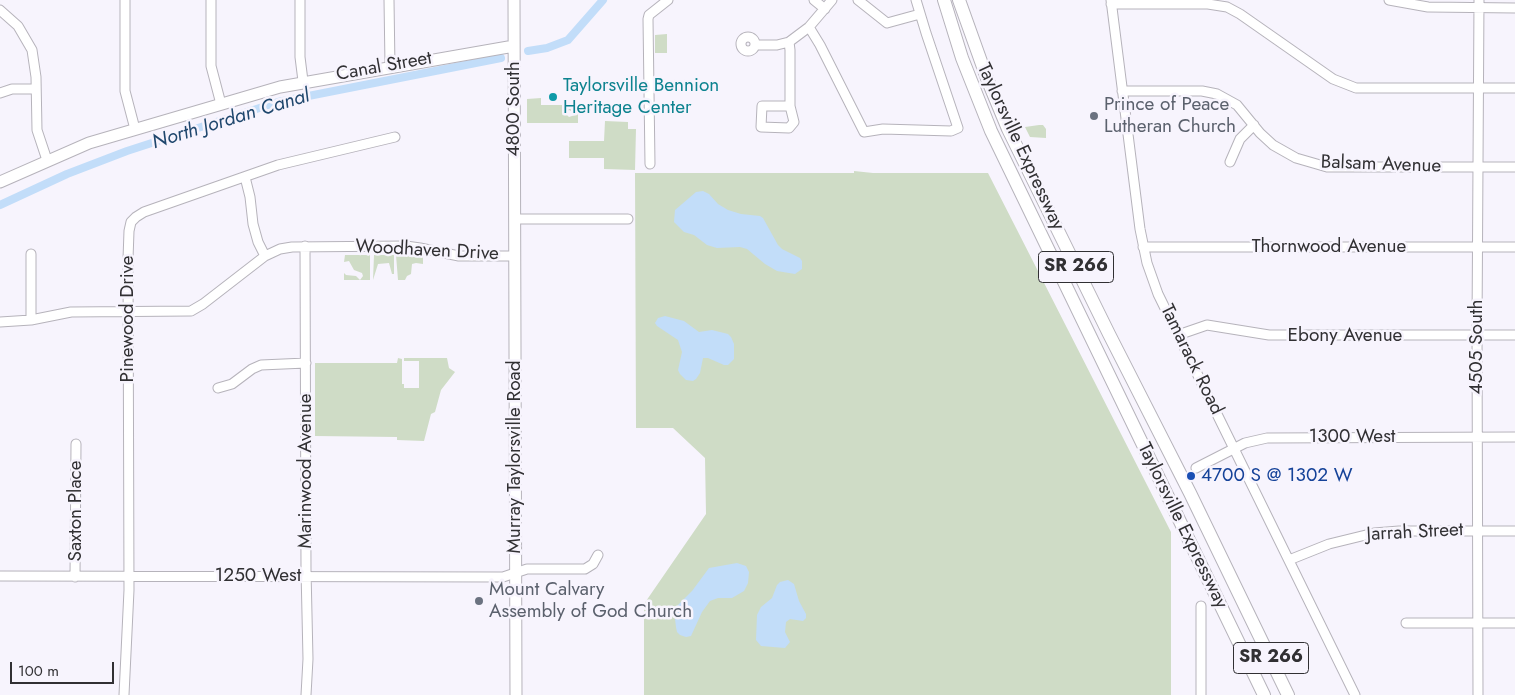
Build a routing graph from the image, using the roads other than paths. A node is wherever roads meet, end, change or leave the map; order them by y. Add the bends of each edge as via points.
1 (125, 0) edge
2 (211, 0) edge
3 (300, 0) edge
4 (389, 0) edge
5 (514, 0) edge
6 (668, 0) edge
7 (814, 0) edge
8 (832, 0) edge
9 (858, 0) edge
10 (916, 0) edge
11 (944, 0) edge
12 (959, 0) edge
13 (1389, 0) edge
14 (1111, 2) edge
15 (1479, 4) edge
16 (1515, 8) edge
17 (825, 9) junction
18 (0, 10) edge
19 (920, 14) junction
20 (809, 27) junction
21 (789, 42) junction
22 (755, 45) dead end
23 (514, 46) junction
24 (390, 66) junction
25 (303, 81) junction
26 (1478, 88) junction
27 (1515, 88) edge
28 (36, 89) junction
29 (1122, 91) junction
30 (0, 93) edge
31 (221, 104) junction
32 (790, 106) dead end
33 (1254, 125) junction
34 (135, 128) junction
35 (395, 136) dead end
36 (47, 160) junction
37 (1230, 162) dead end
38 (650, 164) dead end
39 (1478, 167) junction
40 (1515, 167) edge
41 (245, 177) junction
42 (0, 182) edge
43 (515, 219) junction
44 (628, 219) dead end
45 (306, 246) junction
46 (1143, 247) junction
47 (1478, 247) junction
48 (1515, 247) edge
49 (31, 254) dead end
50 (265, 256) junction
51 (515, 256) junction
52 (128, 311) junction
53 (31, 320) junction
54 (0, 322) edge
55 (1178, 335) junction
56 (1477, 336) junction
57 (1515, 336) edge
58 (306, 363) junction
59 (218, 388) dead end
60 (1478, 437) junction
61 (1515, 437) edge
62 (76, 444) dead end
63 (1234, 449) junction
64 (1196, 468) dead end
65 (1478, 531) junction
66 (1515, 531) edge
67 (598, 555) dead end
68 (1289, 560) junction
69 (516, 573) junction
70 (0, 576) edge
71 (306, 576) junction
72 (76, 577) junction
73 (129, 577) junction
74 (1201, 606) dead end
75 (1478, 623) junction
76 (1515, 623) edge
77 (1406, 624) dead end
78 (124, 695) edge
79 (306, 695) edge
80 (516, 695) edge
81 (1201, 695) edge
82 (1264, 695) edge
83 (1288, 695) edge
84 (1355, 695) edge
85 (1478, 695) edge

1 - 34 street via 125,91
2 - 31 street via 211,66
3 - 25 street
4 - 24 street
5 - 23 street, 4800 South
6 - 38 street via 648,18
7 - 17 street
8 - 17 street
9 - 19 street via 886,23
10 - 19 street
11 - 82 main road, Taylorsville Expressway / SR 266 via 962,58 991,131
12 - 83 main road, Taylorsville Expressway / SR 266 via 1008,129
13 - 15 street via 1428,7
14 - 26 street via 1227,7 1333,79 1349,86
14 - 29 street, Tamarack Road
15 - 16 street
15 - 26 street, 4505 South
17 - 20 street
18 - 28 street via 18,26 32,50
19 - 20 street via 958,128 951,131 883,129 864,132
20 - 21 street
21 - 22 street
21 - 32 street
23 - 24 street, Canal Street
23 - 43 street, 4800 South
24 - 25 street, Canal Street
25 - 31 street, Canal Street
26 - 27 street
26 - 39 street, 4505 South
28 - 30 street
28 - 36 street via 37,130
29 - 33 street, Balsam Avenue via 1209,92 1237,105
29 - 46 street, Tamarack Road
31 - 34 street, Canal Street
33 - 37 street via 1240,139
33 - 39 street, Balsam Avenue via 1284,152 1327,166
34 - 36 street, Canal Street
35 - 41 street, Pinewood Drive via 283,164
36 - 42 street, Canal Street
39 - 40 street, Balsam Avenue
39 - 47 street, 4505 South
41 - 50 street via 253,224
41 - 52 street, Pinewood Drive via 144,212 134,219 128,236
43 - 44 street
43 - 51 street, Murray Taylorsville Road
45 - 50 street, Woodhaven Drive via 286,248
45 - 51 street, Woodhaven Drive via 406,246 459,256
45 - 58 street, Marinwood Avenue
46 - 47 street, Thornwood Avenue
46 - 55 street, Tamarack Road via 1158,294
47 - 48 street, Thornwood Avenue
47 - 56 street, 4505 South
49 - 53 street
50 - 52 street, Woodhaven Drive via 195,309
51 - 69 street, Murray Taylorsville Road
52 - 53 street, Woodhaven Drive via 71,312
52 - 73 street, Pinewood Drive
53 - 54 street, Woodhaven Drive
55 - 56 street, Ebony Avenue via 1207,325 1269,335
55 - 63 street, Tamarack Road
56 - 57 street, Ebony Avenue
56 - 60 street, 4505 South
58 - 59 street via 261,365 232,384
58 - 71 street, Marinwood Avenue
60 - 61 street, 1300 West
60 - 63 street, 1300 West via 1280,437 1256,440
60 - 65 street, 4505 South
62 - 72 street, Saxton Place
63 - 64 street, 1300 West
63 - 68 street, Tamarack Road
65 - 66 street, Jarrah Street
65 - 68 street, Jarrah Street via 1374,533 1330,544
65 - 75 street, 4505 South
67 - 69 street, 1250 West via 593,564 585,568 526,569
68 - 84 street, Tamarack Road
69 - 71 street, 1250 West via 503,577
69 - 80 street, Murray Taylorsville Road
70 - 72 street, 1250 West
71 - 73 street, 1250 West
71 - 79 street, Marinwood Avenue
72 - 73 street, 1250 West
73 - 78 street, Pinewood Drive
74 - 81 street
75 - 76 street
75 - 77 street
75 - 85 street, 4505 South

